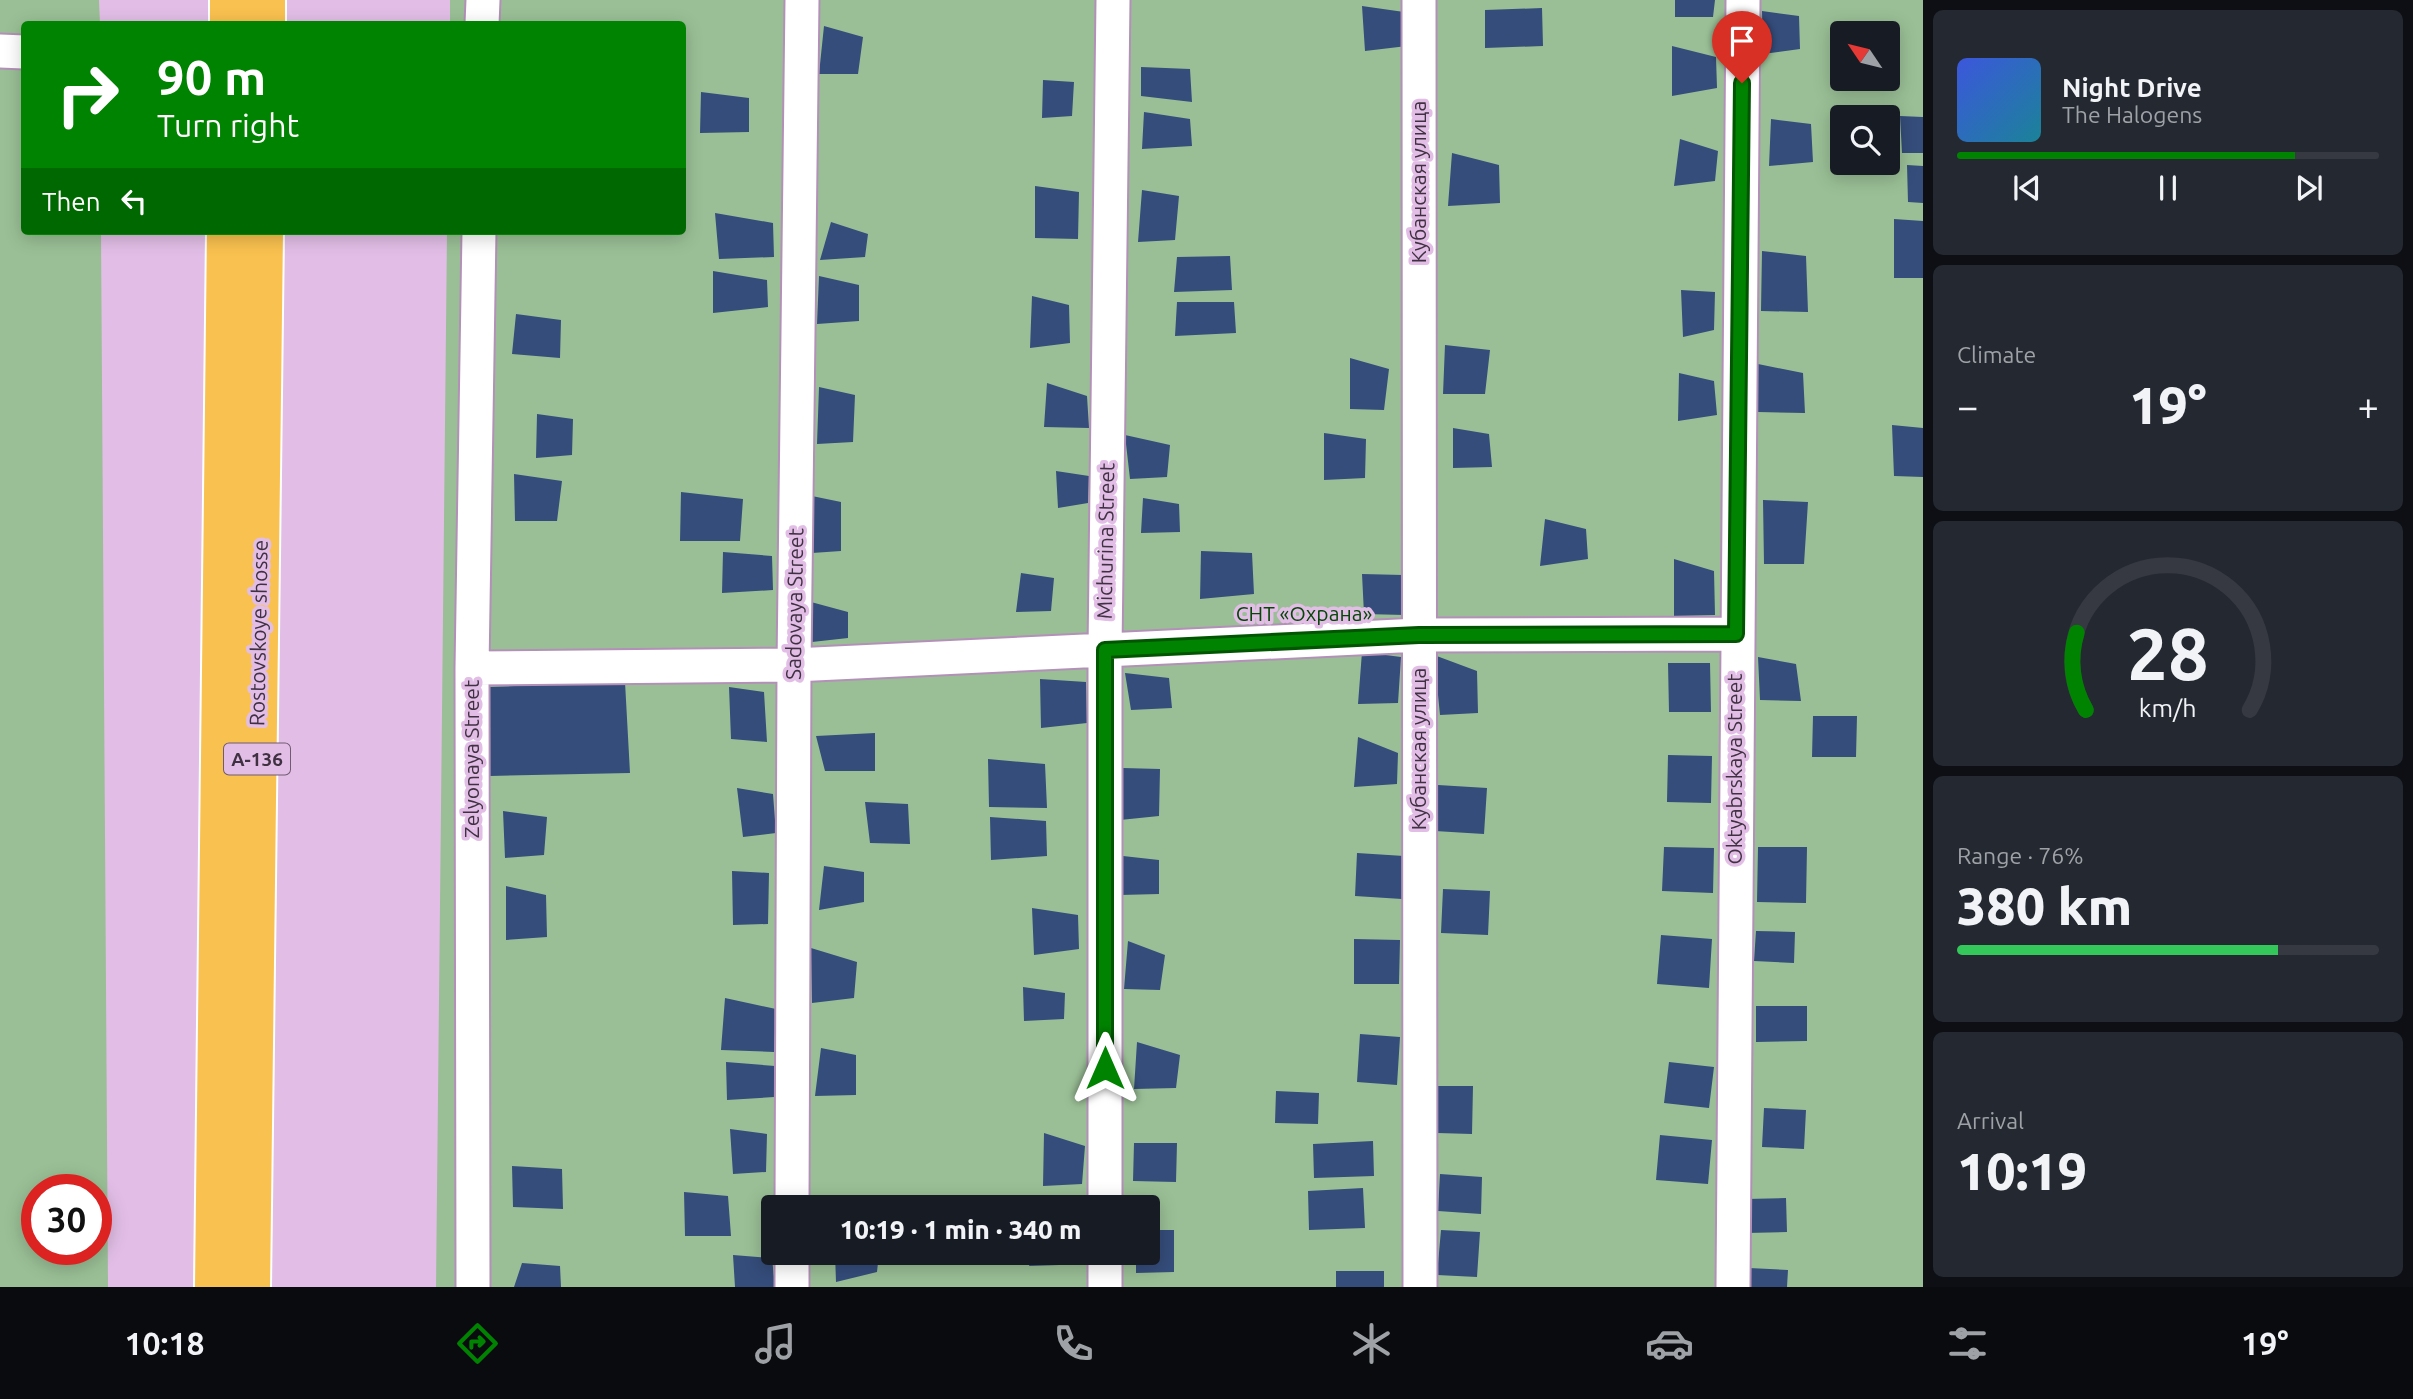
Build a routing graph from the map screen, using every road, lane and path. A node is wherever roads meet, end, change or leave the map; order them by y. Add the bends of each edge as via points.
1 (229, 0) edge
2 (266, 0) edge
3 (483, 0) edge
4 (802, 0) edge
5 (1113, 0) edge
6 (1419, 0) edge
7 (1743, 0) edge
8 (229, 21) edge
9 (266, 21) edge
10 (482, 21) edge
11 (0, 51) edge
12 (21, 52) edge
13 (226, 235) edge
14 (264, 235) edge
15 (479, 235) edge
16 (1736, 634) junction
17 (1419, 635) junction
18 (1105, 650) junction
19 (794, 665) junction
20 (472, 668) junction
21 (792, 1195) edge
22 (1105, 1195) edge
23 (792, 1265) edge
24 (1105, 1265) edge
25 (214, 1287) edge
26 (251, 1287) edge
27 (472, 1287) edge
28 (792, 1287) edge
29 (1105, 1287) edge
30 (1420, 1287) edge
31 (1733, 1287) edge

1 - 8 highway
2 - 9 highway
3 - 10 street
4 - 19 street, Sadovaya Street
5 - 18 street, Michurina Street
6 - 17 street, Кубанская улица
7 - 16 street, Oktyabrskaya Street
11 - 12 street
13 - 25 highway, Rostovskoye shosse / А-136
14 - 26 highway, Rostovskoye shosse / А-136
15 - 20 street, Zelyonaya Street
16 - 17 street
16 - 31 street, Oktyabrskaya Street
17 - 18 street
17 - 30 street, Кубанская улица
18 - 19 street
18 - 22 street, Michurina Street
19 - 20 street
19 - 21 street, Sadovaya Street
20 - 27 street, Zelyonaya Street
23 - 28 street
24 - 29 street

